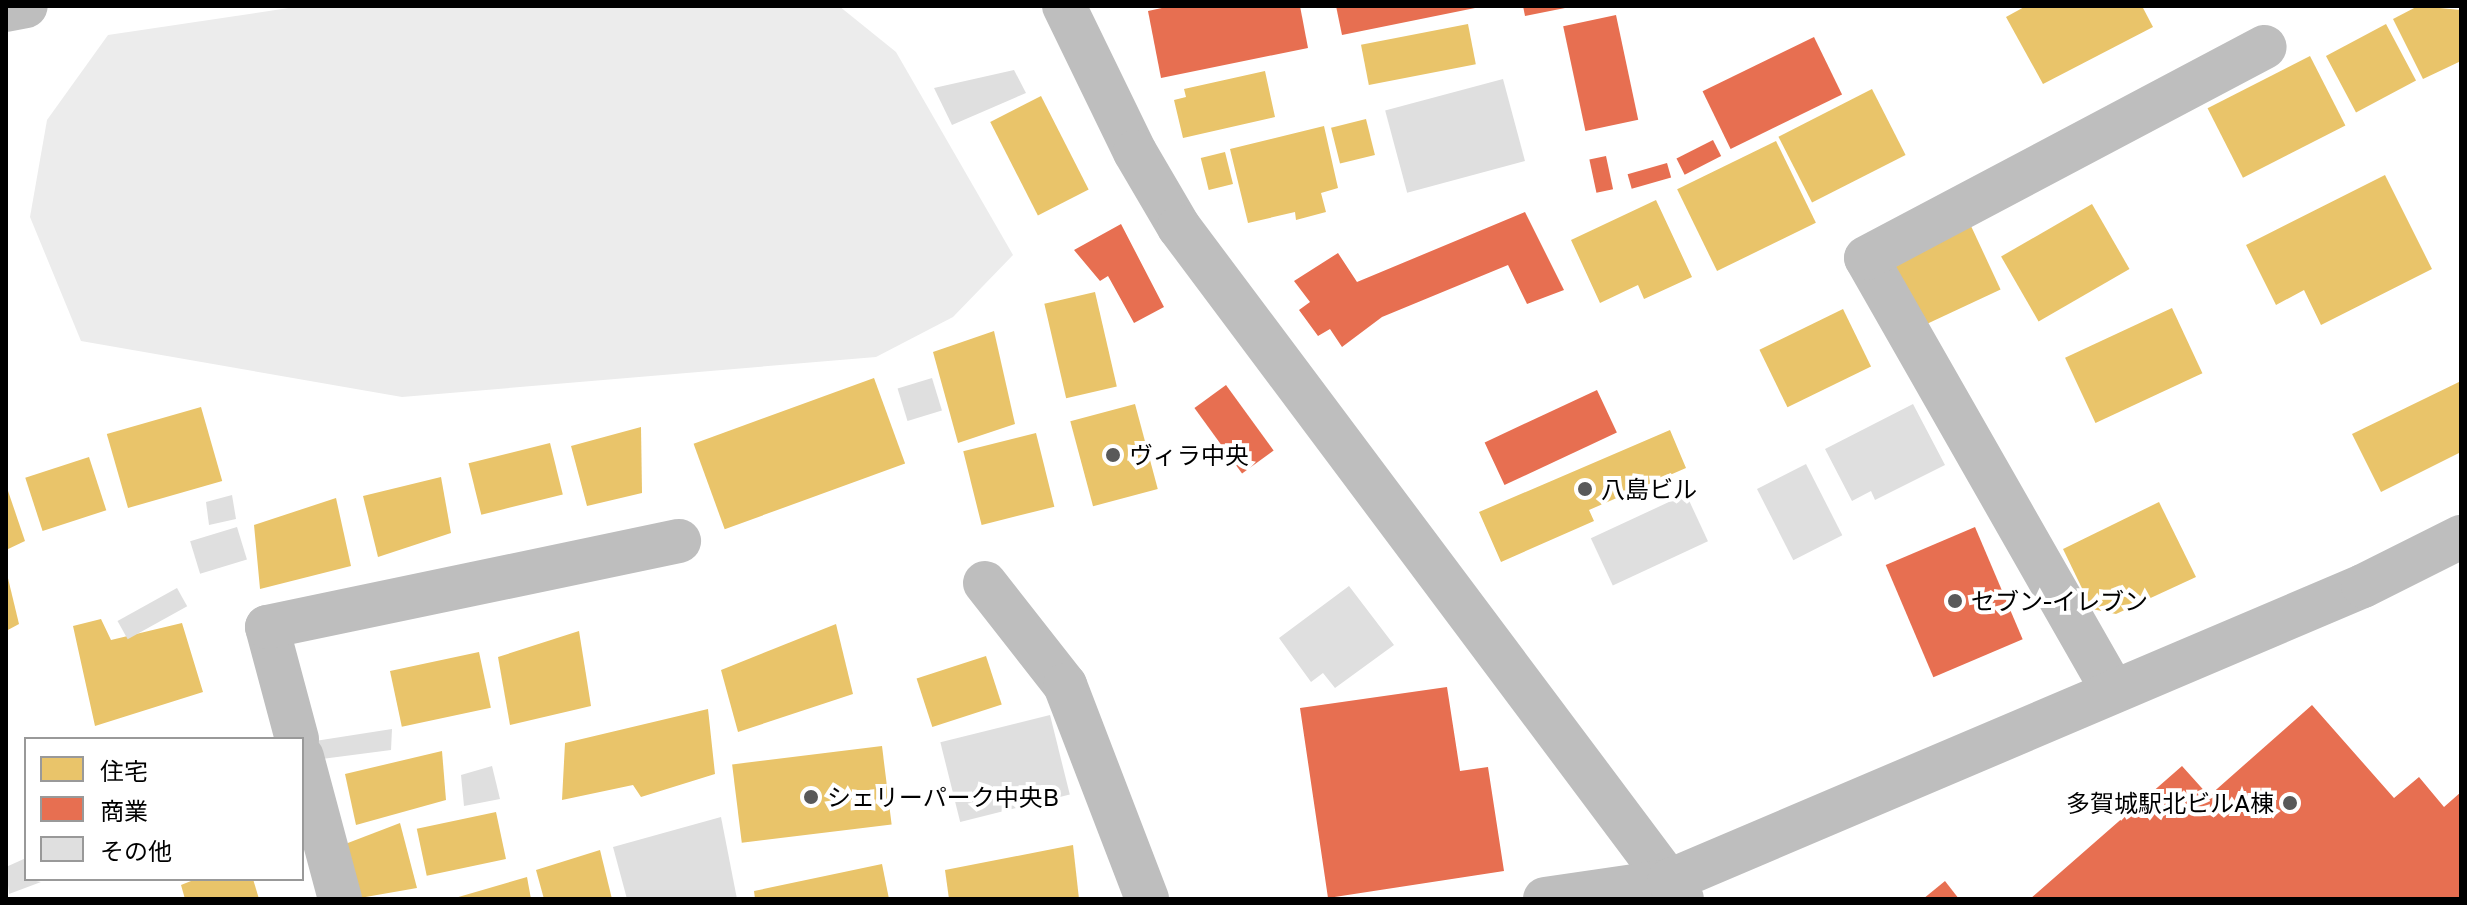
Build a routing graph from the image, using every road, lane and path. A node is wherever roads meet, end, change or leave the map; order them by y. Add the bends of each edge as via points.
1 (26, 6) edge
2 (1064, 6) edge
3 (6, 10) edge
4 (2265, 47) dead end
5 (2461, 537) edge
6 (679, 541) dead end
7 (985, 583) dead end
8 (2113, 691) junction
9 (296, 737) edge
10 (304, 764) edge
11 (1676, 890) edge
12 (340, 899) edge
13 (1147, 899) edge
14 (1545, 899) edge

1 - 3 street
2 - 11 street via 1135,152 1179,227
4 - 8 street via 1866,258
5 - 8 street via 2363,586
6 - 9 street via 267,627
7 - 13 street via 1065,685
8 - 11 street
10 - 12 street
11 - 14 street

